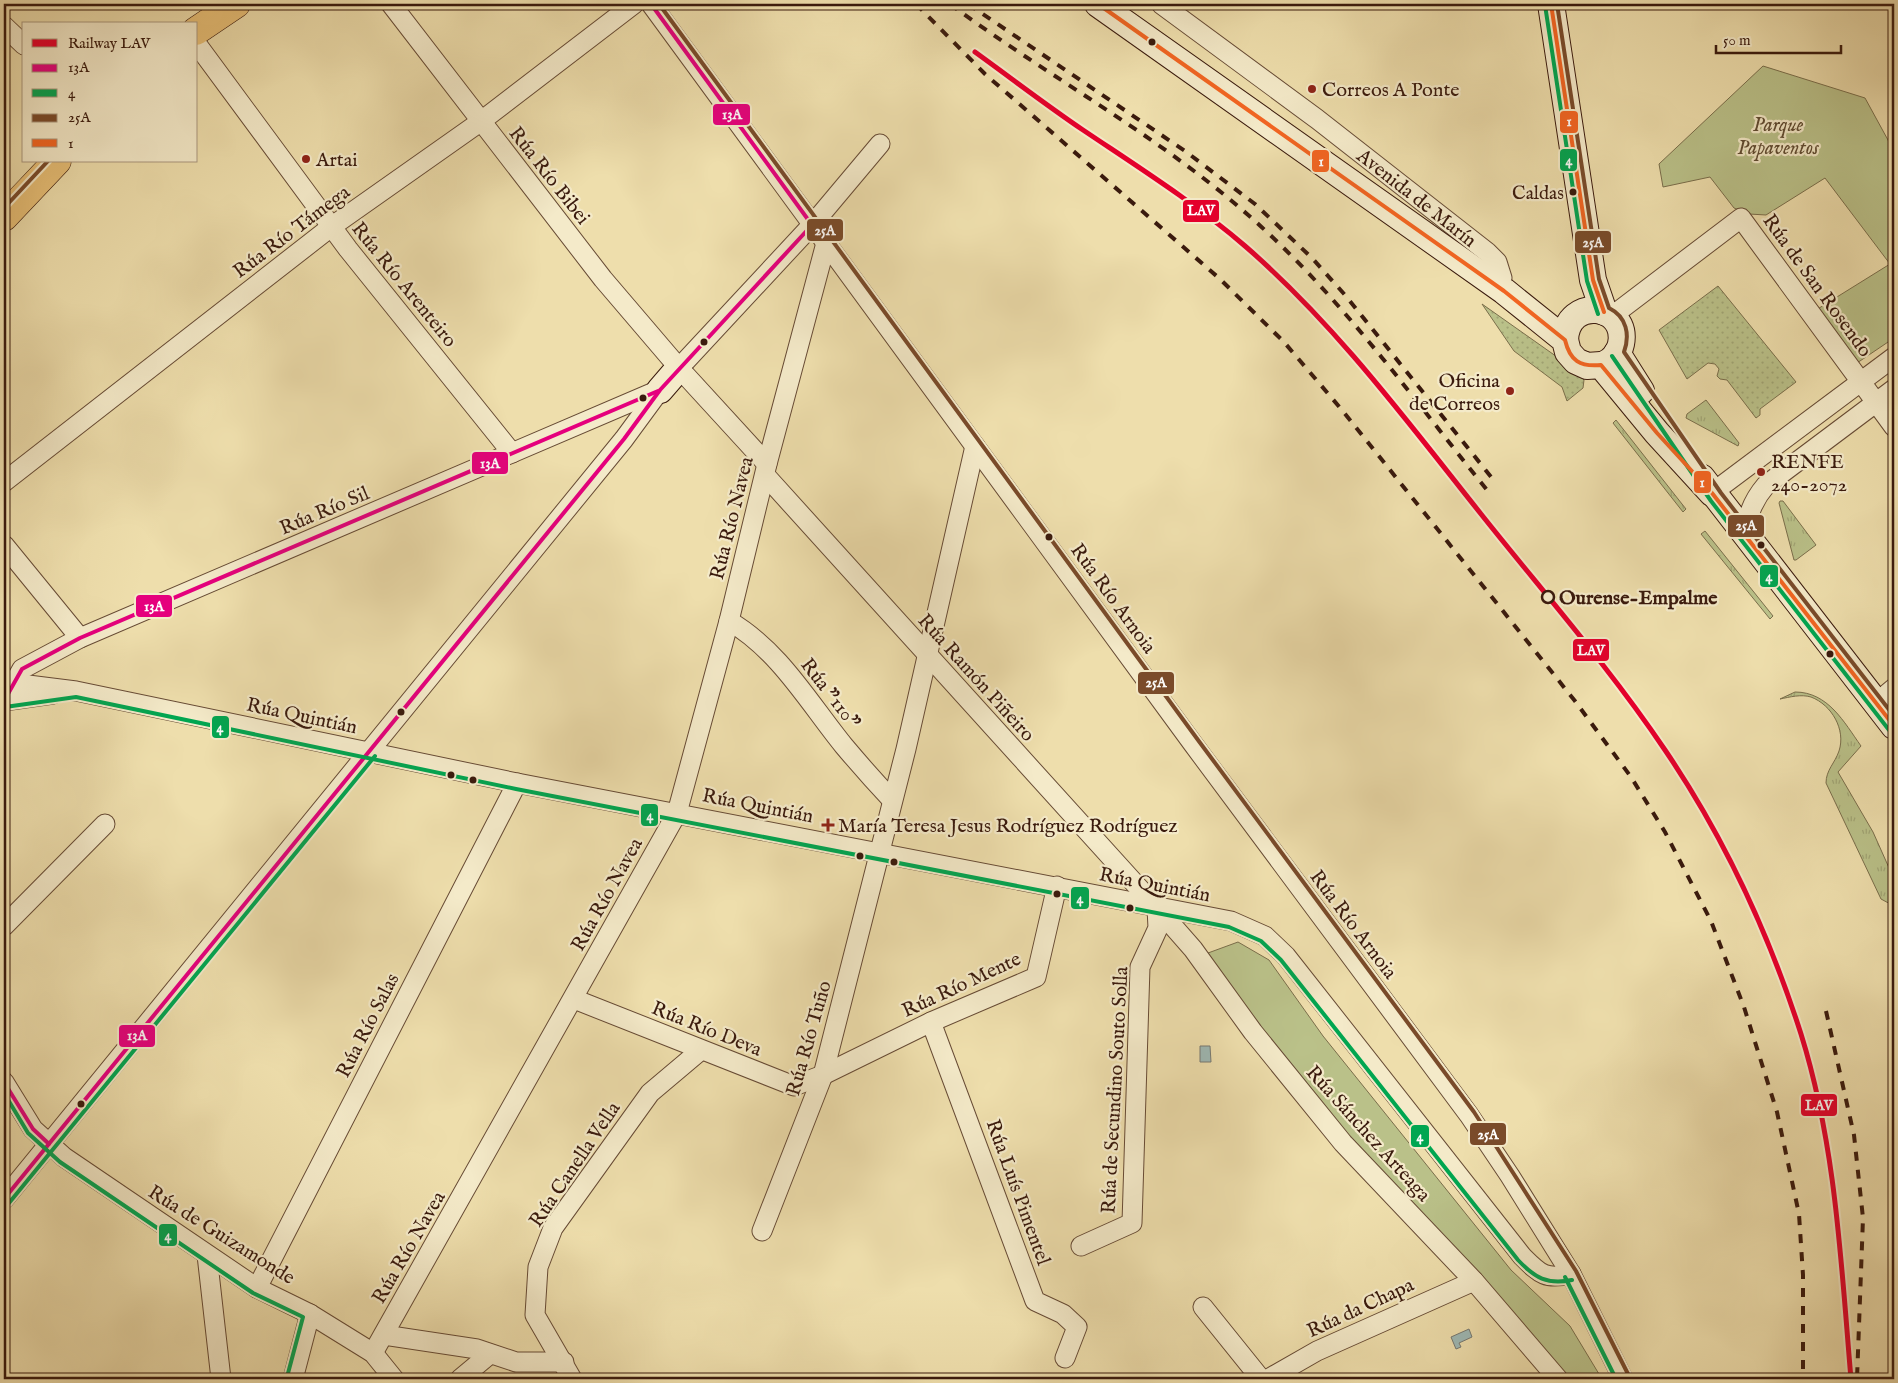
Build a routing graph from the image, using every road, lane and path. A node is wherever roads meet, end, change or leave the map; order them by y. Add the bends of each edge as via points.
1 (236, 4) edge
2 (391, 4) edge
3 (634, 4) edge
4 (651, 4) edge
5 (1098, 4) edge
6 (1161, 4) edge
7 (1551, 4) edge
8 (4, 26) edge
9 (198, 30) edge
10 (22, 43) edge
11 (198, 46) edge
12 (1317, 119) junction
13 (480, 122) junction
14 (880, 144) dead end
15 (1300, 147) junction
16 (56, 162) edge
17 (4, 217) edge
18 (812, 225) junction
19 (331, 227) junction
20 (1455, 242) junction
21 (826, 243) junction
22 (1608, 314) junction
23 (1567, 330) junction
24 (1894, 357) edge
25 (1609, 359) junction
26 (679, 368) junction
27 (1860, 382) junction
28 (1894, 389) edge
29 (660, 390) junction
30 (1876, 402) junction
31 (614, 409) junction
32 (1894, 427) edge
33 (630, 430) junction
34 (975, 446) junction
35 (512, 453) junction
36 (766, 469) junction
37 (4, 482) edge
38 (1712, 493) junction
39 (1750, 542) junction
40 (4, 545) edge
41 (729, 621) junction
42 (80, 638) junction
43 (927, 656) junction
44 (9, 682) edge
45 (76, 691) junction
46 (1885, 696) edge
47 (4, 701) edge
48 (1894, 726) edge
49 (370, 752) junction
50 (517, 783) junction
51 (892, 800) junction
52 (677, 813) junction
53 (105, 824) dead end
54 (879, 851) junction
55 (1057, 886) junction
56 (1157, 908) junction
57 (4, 926) edge
58 (574, 999) junction
59 (932, 1022) junction
60 (701, 1050) junction
61 (823, 1075) junction
62 (4, 1082) edge
63 (49, 1144) junction
64 (4, 1199) edge
65 (762, 1231) dead end
66 (1081, 1246) dead end
67 (207, 1255) junction
68 (1571, 1274) junction
69 (1474, 1280) junction
70 (257, 1288) junction
71 (1203, 1307) dead end
72 (310, 1314) junction
73 (384, 1335) junction
74 (374, 1354) junction
75 (490, 1354) junction
76 (1066, 1358) dead end
77 (564, 1362) junction
78 (221, 1379) edge
79 (292, 1379) edge
80 (394, 1379) edge
81 (460, 1379) edge
82 (572, 1379) edge
83 (1261, 1379) edge
84 (1268, 1379) edge
85 (1558, 1379) edge
86 (1622, 1379) edge

1 - 9 highway
2 - 13 street, Rúa Río Bibei
3 - 13 street, Rúa Río Támega
4 - 18 street, Rúa Río Arnoia
5 - 15 main road, Avenida de Marín
6 - 12 street, Avenida de Marín
7 - 22 main road via 1593,280
8 - 10 street
11 - 19 street, Rúa Río Arenteiro
12 - 15 street
12 - 20 street, Avenida de Marín
13 - 19 street, Rúa Río Támega
13 - 26 street, Rúa Río Bibei via 603,279
14 - 18 street
15 - 20 main road, Avenida de Marín
16 - 17 highway
18 - 21 street, Rúa Río Arnoia
18 - 26 street
19 - 35 street, Rúa Río Arenteiro
19 - 37 street, Rúa Río Támega
20 - 23 main road, Avenida de Marín via 1502,290
21 - 34 street, Rúa Río Arnoia
21 - 36 street, Rúa Río Navea
22 - 23 main road via 1585,310
22 - 25 main road via 1621,333 1620,347
22 - 27 street, Rúa de San Rosendo via 1741,218
23 - 25 main road via 1568,352 1576,361 1587,366
24 - 27 street
25 - 38 main road
26 - 29 main road
26 - 36 street, Rúa Río Bibei
27 - 30 street, Rúa de San Rosendo
27 - 38 street
28 - 30 street
29 - 31 street, Rúa Río Sil
29 - 33 street
30 - 32 street, Rúa de San Rosendo
30 - 39 street via 1766,485 1748,518 1746,533
31 - 33 street
31 - 35 street, Rúa Río Sil
33 - 49 street
34 - 43 street, Rúa Río Tuño
34 - 68 street, Rúa Río Arnoia via 1469,1116
35 - 42 street, Rúa Río Sil
36 - 41 street, Rúa Río Navea
36 - 43 street, Rúa Ramón Piñeiro
38 - 39 main road
39 - 46 main road
40 - 42 street
41 - 51 street, Rúa "110" via 751,634 793,679 845,747
41 - 52 street, Rúa Río Navea
42 - 44 street, Rúa Río Sil via 22,670
43 - 51 street, Rúa Río Tuño
43 - 56 street, Rúa Ramón Piñeiro
44 - 45 street, Rúa Quintián
44 - 47 street, Rúa Río Sil
45 - 47 street, Rúa Quintián
45 - 49 street, Rúa Quintián
46 - 48 main road
49 - 50 street, Rúa Quintián
49 - 63 street
50 - 52 street, Rúa Quintián
50 - 70 street, Rúa Río Salas
51 - 54 street, Rúa Río Tuño
52 - 54 street, Rúa Quintián
52 - 58 street, Rúa Río Navea
53 - 57 street
54 - 55 street, Rúa Quintián
54 - 61 street, Rúa Río Tuño
55 - 56 street, Rúa Quintián
55 - 59 street, Rúa Río Mente via 1036,977
56 - 66 street, Rúa de Secundino Souto Solla via 1158,928 1140,967 1132,1223
56 - 68 street, Rúa Quintián via 1231,921 1265,936 1286,956 1522,1256 1548,1277
56 - 69 street, Rúa Sánchez Arteaga via 1343,1143
58 - 60 street, Rúa Río Deva
58 - 73 street, Rúa Río Navea
59 - 61 street, Rúa Río Mente
59 - 76 street, Rúa Luís Pimentel via 1035,1301 1064,1314 1077,1327
60 - 61 street, Rúa Río Deva via 794,1086
60 - 77 street, Rúa Canella Vella via 650,1093 553,1228 538,1267 535,1315
61 - 65 street, Rúa Río Tuño
62 - 63 street, Rúa de Guizamonde via 33,1128
63 - 64 street
63 - 67 street, Rúa de Guizamonde
67 - 70 street, Rúa de Guizamonde
67 - 78 street
68 - 86 street, Rúa Río Arnoia
69 - 84 street, Rúa da Chapa via 1317,1351
69 - 85 street, Rúa Sánchez Arteaga
70 - 72 street, Rúa de Guizamonde
71 - 83 street
72 - 74 street, Rúa de Guizamonde
72 - 79 street
73 - 74 street, Rúa Río Navea
73 - 75 street via 477,1349
74 - 80 street, Rúa de Guizamonde
75 - 77 street via 516,1362
75 - 81 street
77 - 82 street, Rúa Canella Vella

